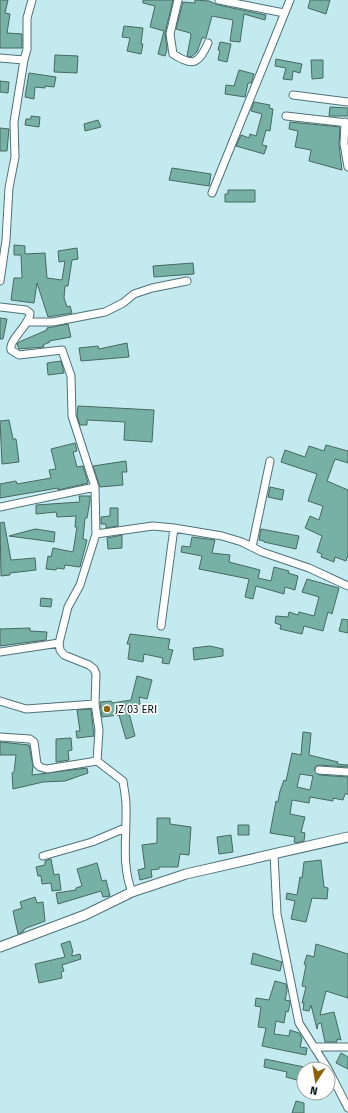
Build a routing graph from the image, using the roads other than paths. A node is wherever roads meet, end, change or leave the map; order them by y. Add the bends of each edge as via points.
1 (32, 0) edge
2 (178, 0) edge
3 (219, 0) edge
4 (290, 0) edge
5 (284, 13) junction
6 (208, 43) dead end
7 (0, 58) edge
8 (24, 60) junction
9 (293, 95) dead end
10 (348, 102) edge
11 (286, 116) dead end
12 (346, 122) edge
13 (348, 167) edge
14 (212, 193) dead end
15 (0, 280) edge
16 (187, 282) dead end
17 (0, 308) edge
18 (28, 322) junction
19 (270, 461) dead end
20 (95, 487) junction
21 (0, 507) edge
22 (174, 528) junction
23 (96, 534) junction
24 (252, 547) junction
25 (348, 586) edge
26 (161, 626) dead end
27 (60, 644) junction
28 (0, 652) edge
29 (0, 701) edge
30 (95, 704) junction
31 (0, 737) edge
32 (97, 761) junction
33 (319, 770) dead end
34 (348, 772) edge
35 (125, 828) junction
36 (348, 837) edge
37 (274, 854) junction
38 (43, 856) dead end
39 (132, 892) junction
40 (0, 947) edge
41 (314, 1046) junction
42 (348, 1047) edge
43 (323, 1061) edge
44 (336, 1085) edge
45 (348, 1108) edge

1 - 8 street via 27,18 28,40
2 - 6 street via 170,34 173,54 185,62 193,62 199,60
3 - 5 street
4 - 5 street
5 - 14 street
7 - 8 street
8 - 15 street via 14,122 14,157
9 - 10 street
11 - 12 street
12 - 13 street via 344,144
16 - 18 street via 134,294 123,303 104,312 53,322
17 - 18 street via 26,310 30,313
18 - 20 street via 11,344 11,350 19,355 62,350 71,376 72,416
19 - 24 street
20 - 21 street
20 - 23 street
22 - 23 street via 140,527
22 - 24 street via 222,536
22 - 26 street
23 - 27 street via 80,585 68,607
24 - 25 street
27 - 28 street
27 - 30 street via 60,650 64,655 94,669
29 - 30 street via 26,709
30 - 32 street via 99,730
31 - 32 street via 30,739 34,742 37,764 40,768
32 - 35 street via 123,781
33 - 34 street
35 - 38 street via 92,842
35 - 39 street via 127,875
36 - 37 street
37 - 39 street via 186,874
37 - 41 street via 277,914 297,1016
39 - 40 street via 85,915
41 - 42 street
41 - 43 street
44 - 45 street

